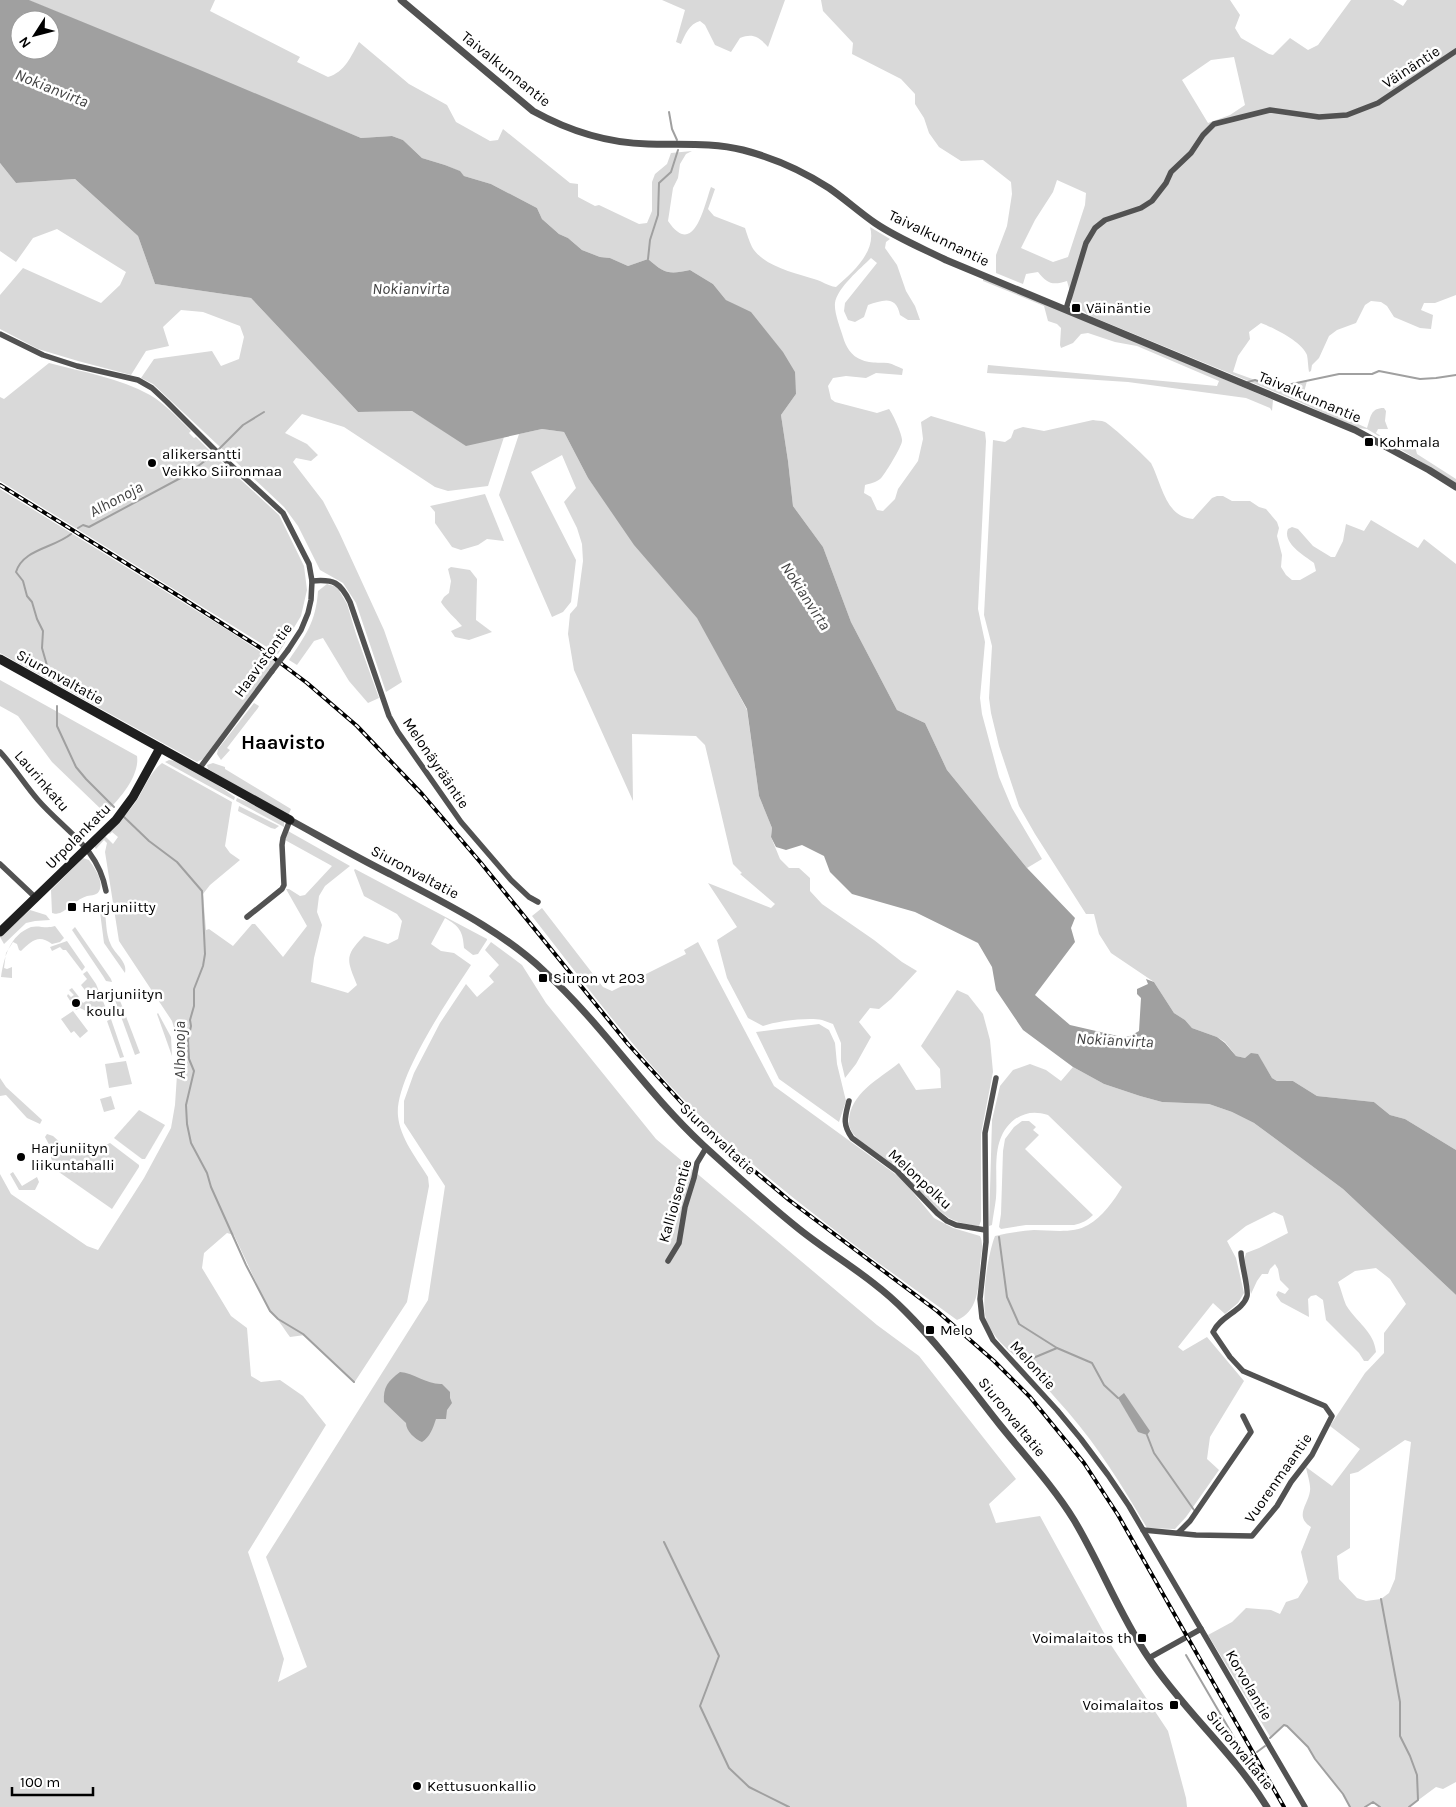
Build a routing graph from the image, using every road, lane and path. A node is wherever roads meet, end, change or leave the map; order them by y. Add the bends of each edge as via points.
1 (402, 0) edge
2 (1456, 51) edge
3 (1066, 310) junction
4 (0, 334) edge
5 (1456, 487) edge
6 (312, 581) junction
7 (0, 659) edge
8 (160, 748) junction
9 (0, 752) edge
10 (199, 769) junction
11 (290, 820) junction
12 (87, 847) junction
13 (0, 864) edge
14 (106, 891) dead end
15 (36, 898) junction
16 (538, 902) dead end
17 (247, 917) dead end
18 (0, 932) edge
19 (996, 1078) dead end
20 (849, 1101) dead end
21 (706, 1148) junction
22 (985, 1230) junction
23 (1241, 1253) dead end
24 (668, 1261) dead end
25 (1243, 1416) dead end
26 (1143, 1530) junction
27 (1178, 1533) junction
28 (1201, 1629) junction
29 (1149, 1658) junction
30 (1267, 1807) edge
31 (1305, 1807) edge

1 - 3 street, Taivalkunnantie via 532,111 555,123 577,133 621,143 708,145 741,149 776,160 803,172 899,237
2 - 3 street, Väinäntie via 1378,103 1347,115 1319,117 1270,110 1214,124 1191,153 1170,172 1152,201 1106,220 1095,228 1086,243
3 - 5 street, Taivalkunnantie via 1355,430
4 - 6 street, Haavistontie via 43,355 138,380 152,388 283,513 309,564
6 - 10 street, Haavistontie, bridge via 311,600 301,630
6 - 16 street, Melonäyrääntie via 327,579 345,592 389,716 398,732 462,822 511,880
7 - 8 main road, Siuronvaltatie
8 - 10 main road, Siuronvaltatie
8 - 12 main road, Urpolankatu via 133,797 116,820
9 - 12 street, Laurinkatu via 50,814
10 - 11 main road, Siuronvaltatie
11 - 17 street via 282,845 284,886
11 - 21 street, Siuronvaltatie via 481,923 518,949 575,1002 658,1101
12 - 14 street, Laurinkatu via 100,870
12 - 15 main road, Urpolankatu
13 - 15 street
15 - 18 main road, Urpolankatu
19 - 22 street, Melontie via 986,1133
20 - 22 street, Melonpolku via 844,1122 852,1138 897,1171 947,1221
21 - 24 street, Kallioisentie via 696,1163 679,1243
21 - 29 street, Siuronvaltatie via 801,1230 880,1287 927,1334 1073,1518
22 - 26 street, Melontie via 980,1299 987,1329 993,1340 1081,1439
23 - 27 street, Vuorenmaantie via 1248,1294 1243,1304 1216,1325 1214,1332 1243,1371 1325,1406 1332,1416 1312,1456 1252,1536
25 - 27 street via 1251,1432 1190,1521
26 - 27 street, Vuorenmaantie
26 - 28 street, Melontie
28 - 29 street
28 - 31 street, Korvolantie
29 - 30 street, Siuronvaltatie via 1179,1698 1234,1759

